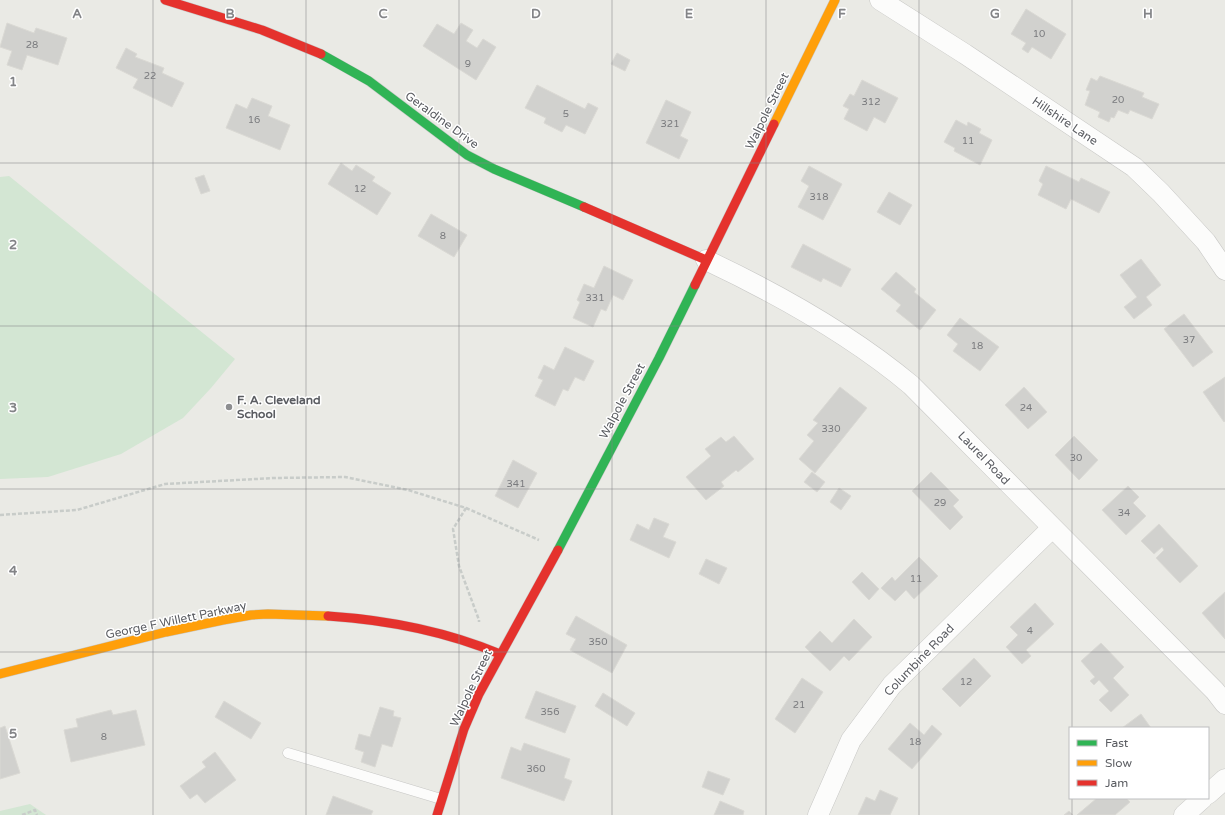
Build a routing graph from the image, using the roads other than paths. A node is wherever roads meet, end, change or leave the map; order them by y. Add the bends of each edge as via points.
1 (165, 0) edge
2 (835, 0) edge
3 (880, 0) edge
4 (706, 260) junction
5 (1225, 270) edge
6 (1052, 528) junction
7 (500, 654) junction
8 (0, 674) edge
9 (1225, 704) edge
10 (288, 752) dead end
11 (1225, 780) edge
12 (1209, 793) edge
13 (441, 799) junction
14 (1202, 799) edge
15 (437, 815) edge
16 (818, 815) edge
17 (1184, 815) edge

1 - 4 street, Geraldine Drive via 265,32 328,57 380,88 443,138 494,169
2 - 4 street, Walpole Street
3 - 5 street, Hillshire Lane via 1134,167 1206,242
4 - 6 street, Laurel Road via 831,327 888,365 938,410
4 - 7 street, Walpole Street via 558,550
6 - 9 street, Laurel Road
6 - 16 street, Columbine Road via 892,685 851,740
7 - 8 street, George F Willett Parkway via 470,641 368,619 274,614 251,615 196,625
7 - 13 street, Walpole Street via 464,729
10 - 13 lane
11 - 12 street
13 - 15 street, Walpole Street
14 - 17 street

